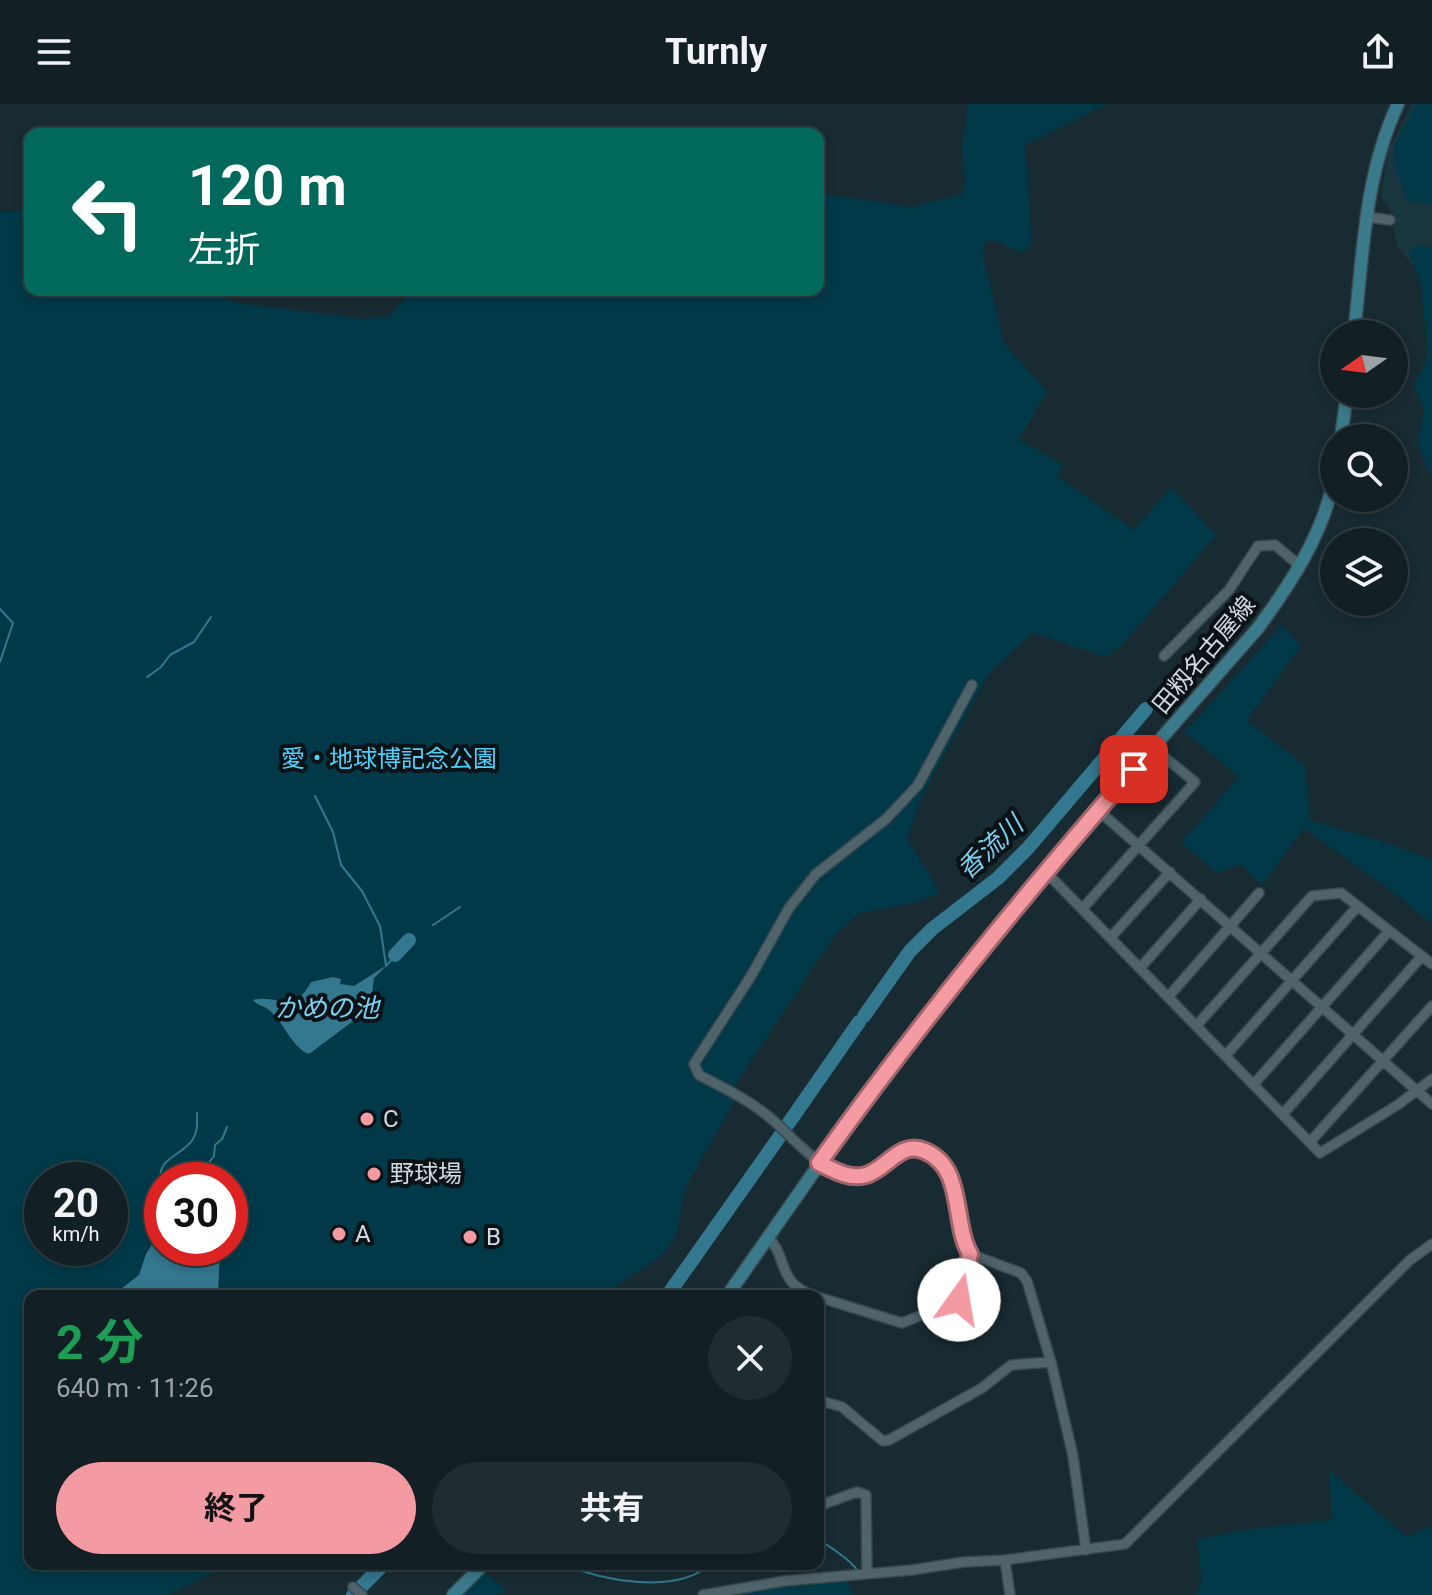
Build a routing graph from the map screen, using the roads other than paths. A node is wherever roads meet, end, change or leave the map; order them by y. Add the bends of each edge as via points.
1 (1398, 104) edge
2 (1367, 217) junction
3 (1390, 220) dead end
4 (1356, 320) edge
5 (1324, 512) edge
6 (1300, 566) junction
7 (1164, 656) dead end
8 (972, 685) dead end
9 (1153, 748) junction
10 (1098, 810) junction
11 (1140, 845) junction
12 (1045, 871) junction
13 (1170, 872) junction
14 (1259, 893) dead end
15 (1201, 899) junction
16 (1357, 907) junction
17 (1083, 908) junction
18 (1232, 926) junction
19 (1389, 931) junction
20 (1111, 937) junction
21 (1261, 953) junction
22 (1422, 956) junction
23 (1432, 964) edge
24 (1141, 967) junction
25 (1293, 980) junction
26 (1169, 996) junction
27 (1322, 1006) junction
28 (1432, 1006) edge
29 (1197, 1025) junction
30 (1353, 1033) junction
31 (1226, 1055) junction
32 (1384, 1059) junction
33 (1432, 1079) edge
34 (1254, 1084) junction
35 (1417, 1088) junction
36 (1432, 1104) edge
37 (1283, 1114) junction
38 (1310, 1142) junction
39 (819, 1163) junction
40 (768, 1237) junction
41 (1432, 1244) edge
42 (970, 1254) junction
43 (731, 1290) edge
44 (806, 1290) edge
45 (824, 1299) edge
46 (1051, 1362) junction
47 (824, 1402) edge
48 (824, 1504) edge
49 (1086, 1550) junction
50 (1005, 1560) junction
51 (478, 1570) edge
52 (867, 1574) junction
53 (353, 1587) dead end
54 (362, 1595) edge
55 (453, 1595) edge
56 (703, 1595) edge
57 (1010, 1595) edge

1 - 2 main road via 1379,153
2 - 3 street
2 - 4 main road
5 - 6 main road, 田籾名古屋線
6 - 7 street via 1275,545 1258,546 1229,590
6 - 9 main road, 田籾名古屋線 via 1258,628
8 - 39 street via 918,785 886,819 816,874 789,908 694,1064 699,1075 767,1115
9 - 10 main road, 田籾名古屋線
9 - 11 street via 1195,782
10 - 11 street
10 - 12 main road, 田籾名古屋線
11 - 13 street
11 - 17 street
12 - 17 street
12 - 39 main road, 田籾名古屋線
13 - 15 street
13 - 20 street
14 - 18 street
15 - 18 street
15 - 24 street
16 - 19 street
16 - 21 street via 1341,893 1312,896
16 - 25 street
17 - 20 street
18 - 21 street
18 - 26 street
19 - 22 street
19 - 27 street
20 - 24 street
21 - 25 street
21 - 29 street
22 - 23 street
22 - 30 street
24 - 26 street
25 - 27 street
25 - 31 street
26 - 29 street
27 - 30 street
27 - 34 street
28 - 32 street
29 - 31 street
30 - 32 street
30 - 37 street
31 - 34 street
32 - 35 street
32 - 38 street
33 - 35 street
34 - 37 street
35 - 36 street
35 - 38 street via 1320,1153
37 - 38 street
39 - 40 main road, 田籾名古屋線
39 - 42 street via 864,1176 899,1151 923,1149 950,1172 962,1239
40 - 43 main road, 田籾名古屋線
40 - 44 street via 786,1278
41 - 49 street via 1125,1544
42 - 45 street via 959,1300 902,1323
42 - 46 street via 1021,1273 1027,1281
46 - 47 street via 1011,1365 982,1388 889,1440 883,1441 842,1407
46 - 49 street via 1073,1456
48 - 52 street via 857,1492 866,1495
49 - 50 street
50 - 52 street
50 - 57 street
51 - 55 main road
52 - 56 street
53 - 54 street

